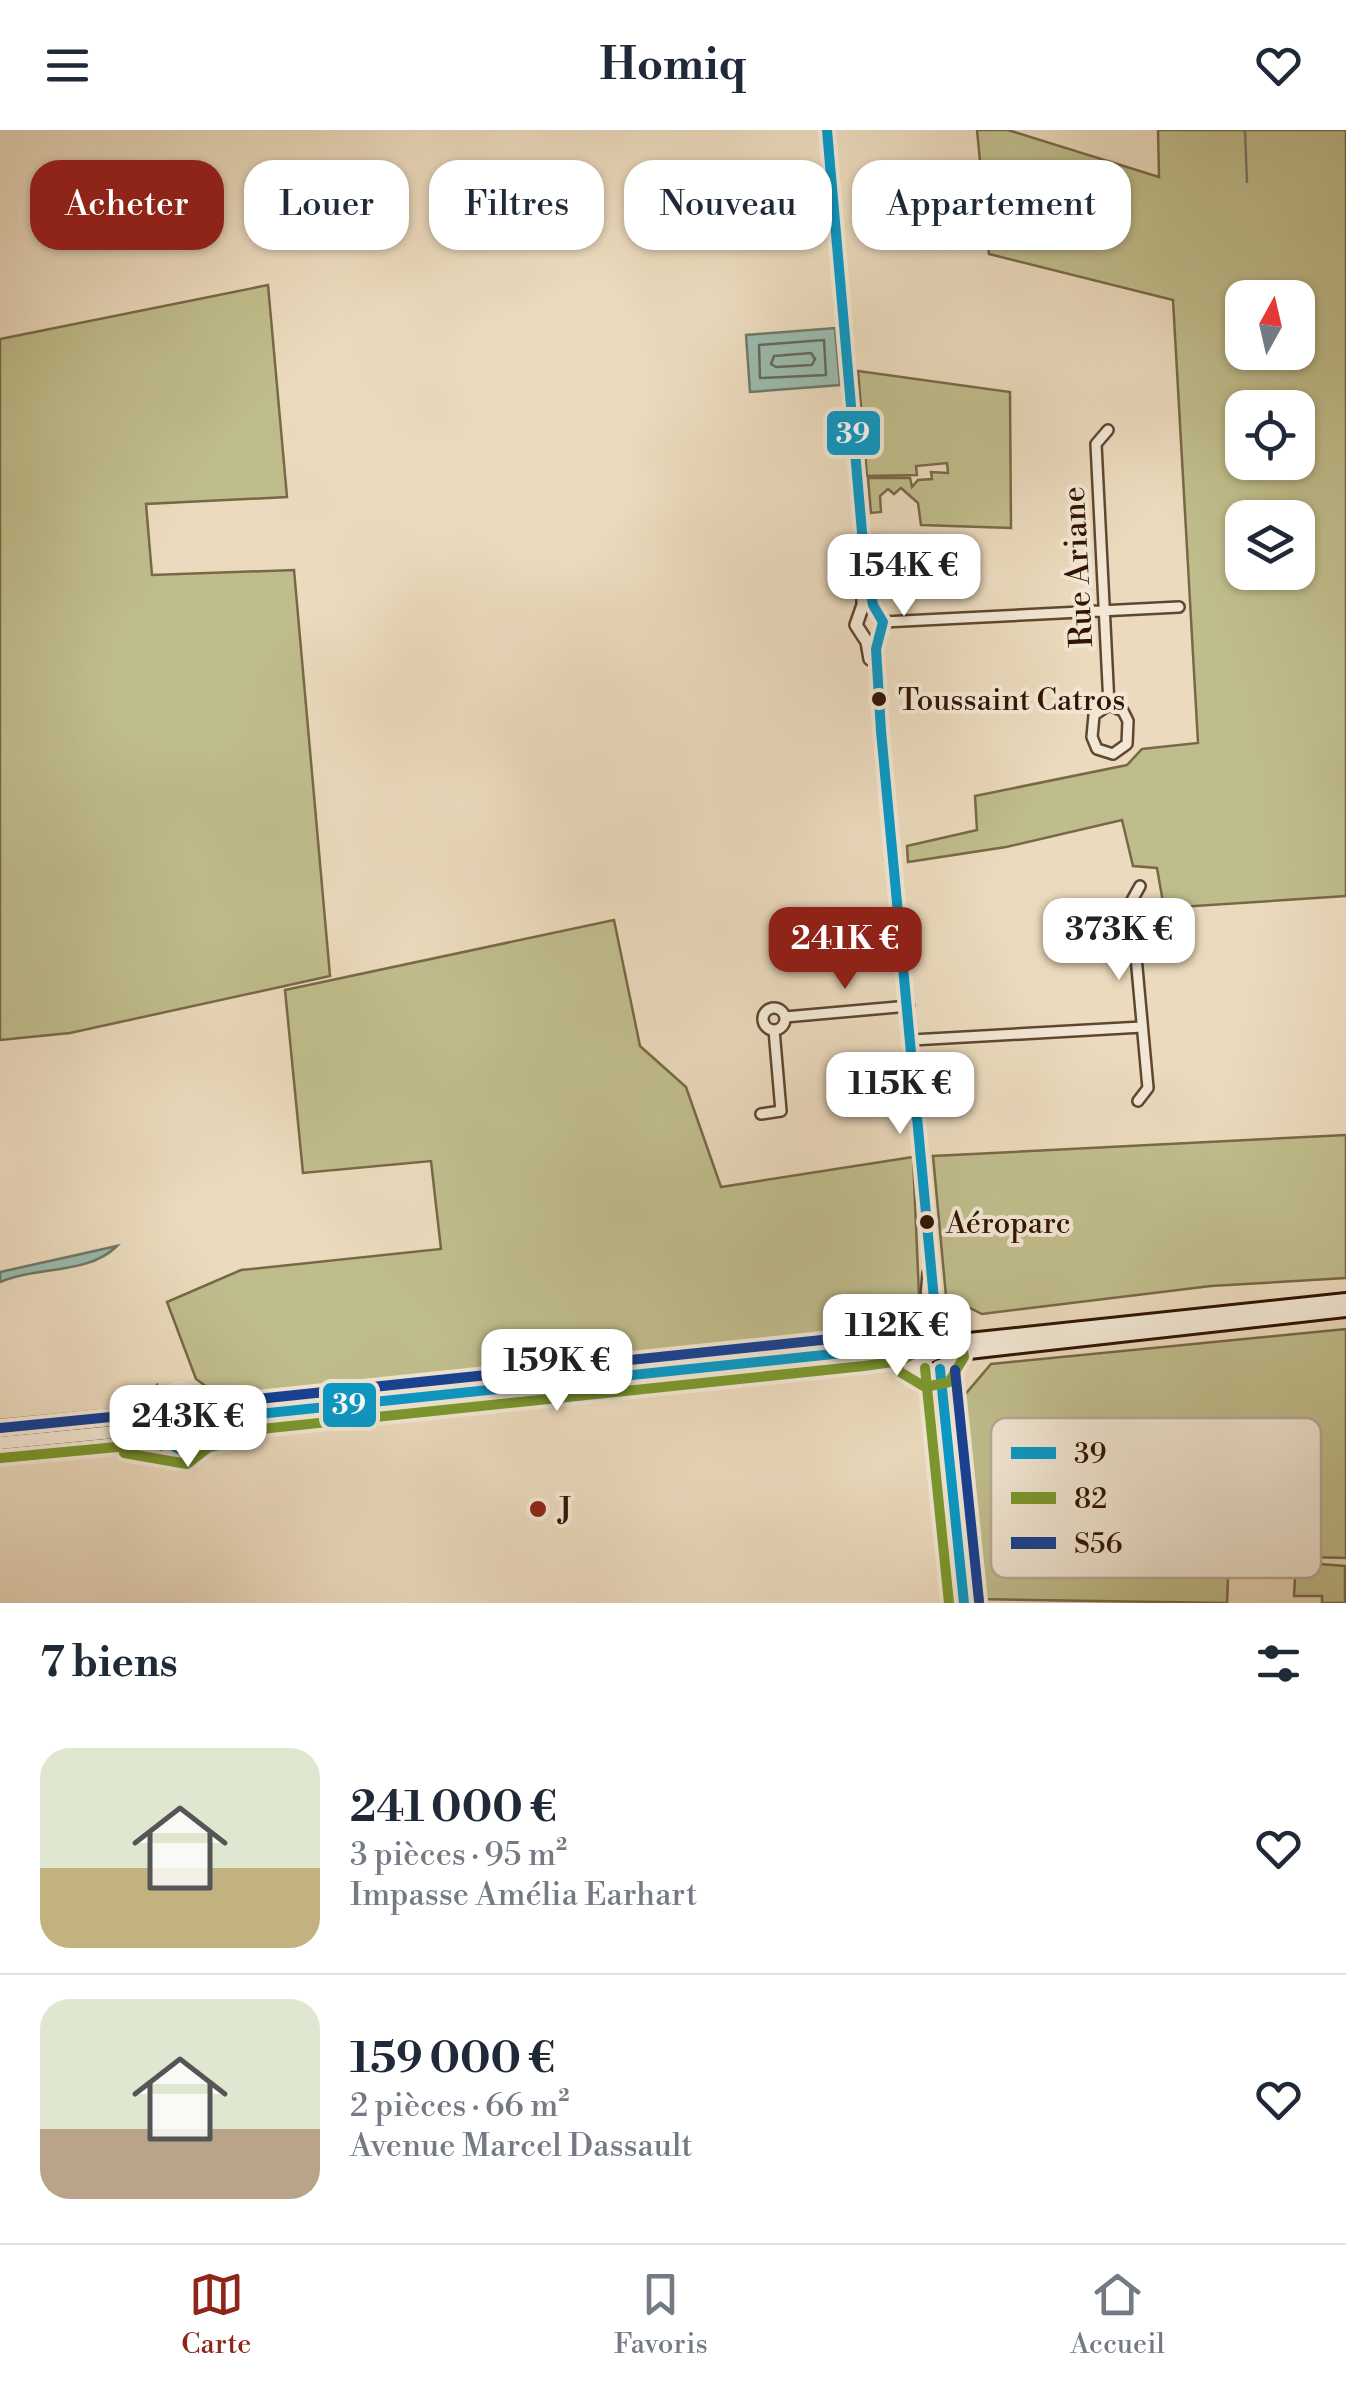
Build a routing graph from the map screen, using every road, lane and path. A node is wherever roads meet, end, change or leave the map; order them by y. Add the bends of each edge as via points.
1 (828, 130) edge
2 (1108, 430) dead end
3 (864, 555) junction
4 (1180, 607) dead end
5 (1104, 611) junction
6 (860, 613) junction
7 (879, 622) junction
8 (862, 635) junction
9 (1109, 706) junction
10 (881, 730) junction
11 (1140, 886) dead end
12 (909, 1006) junction
13 (785, 1017) junction
14 (1142, 1028) junction
15 (774, 1030) junction
16 (912, 1040) junction
17 (1138, 1101) dead end
18 (762, 1114) dead end
19 (931, 1264) junction
20 (1346, 1300) edge
21 (1346, 1310) edge
22 (915, 1336) junction
23 (946, 1338) junction
24 (944, 1364) junction
25 (918, 1367) junction
26 (197, 1413) junction
27 (160, 1418) junction
28 (202, 1433) junction
29 (162, 1440) junction
30 (0, 1447) edge
31 (954, 1603) edge
32 (964, 1603) edge

1 - 3 street
2 - 5 street, Rue Ariane via 1096,444
3 - 6 street
3 - 7 street
4 - 5 street
5 - 7 street
5 - 9 street, Rue Ariane
6 - 7 street
6 - 8 street
7 - 8 street
7 - 10 street
8 - 10 street
9 - 9 street, Rue Ariane via 1126,715 1129,735 1123,750 1113,754 1097,749 1092,737 1094,715
10 - 12 street
11 - 14 street via 1131,902
12 - 13 street
12 - 16 street
13 - 15 street
13 - 15 street via 778,1008 764,1013 764,1024
14 - 16 street
14 - 17 street via 1148,1088
15 - 18 street via 781,1111
16 - 19 street
19 - 22 street via 926,1312
19 - 23 street via 936,1321
20 - 23 main road
21 - 24 main road via 960,1353
22 - 23 main road via 932,1330
22 - 25 main road via 908,1353
22 - 26 main road via 885,1348 504,1390 210,1418
23 - 24 main road
24 - 25 main road
24 - 32 main road via 939,1388
25 - 28 main road via 884,1360
25 - 31 main road via 936,1435
26 - 27 main road via 174,1406
26 - 28 main road
27 - 29 main road
27 - 30 main road via 135,1430
28 - 29 main road via 185,1449
29 - 30 main road via 134,1436

